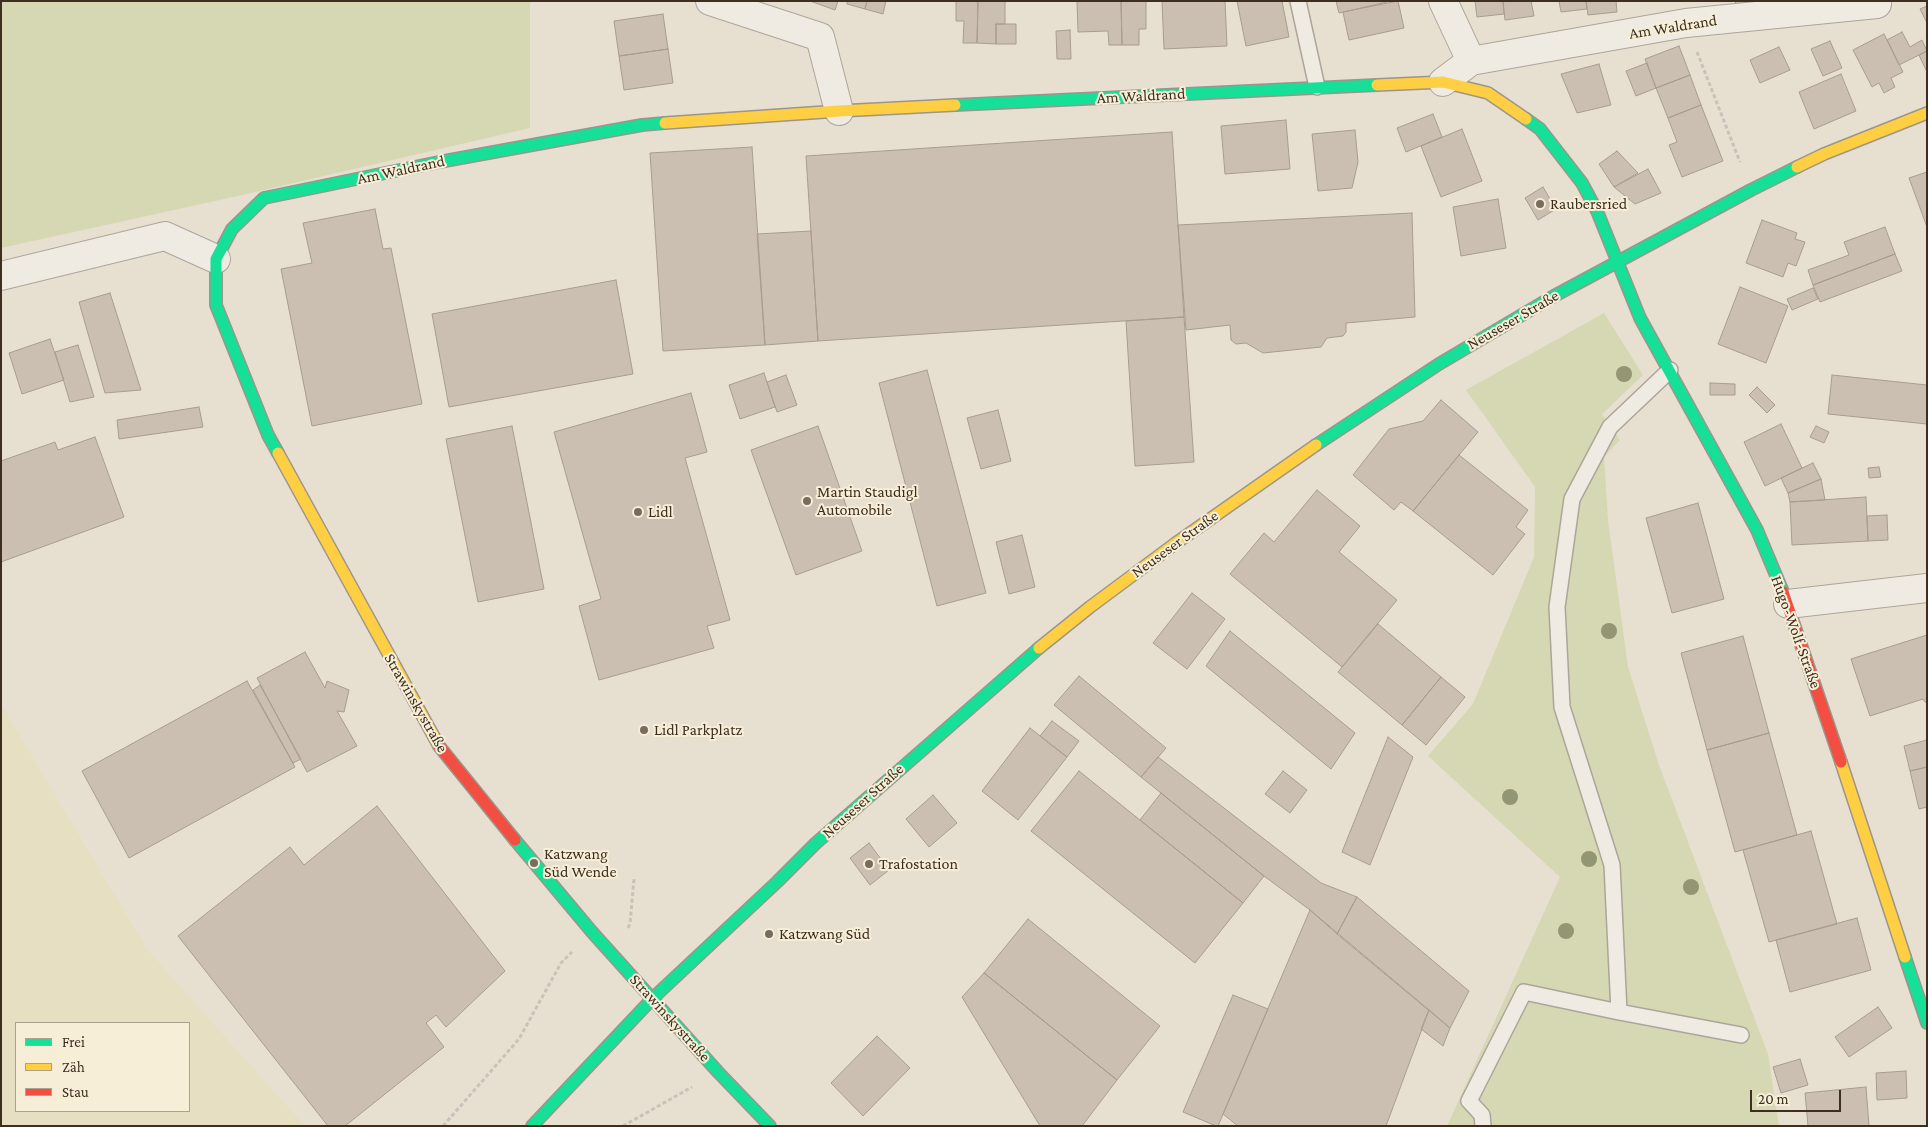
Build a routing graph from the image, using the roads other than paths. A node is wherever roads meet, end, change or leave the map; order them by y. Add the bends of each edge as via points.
1 (710, 1) edge
2 (1298, 1) edge
3 (1443, 1) edge
4 (1877, 4) dead end
5 (1471, 62) junction
6 (1443, 82) junction
7 (1317, 87) junction
8 (839, 111) junction
9 (1927, 113) edge
10 (216, 260) junction
11 (1616, 261) junction
12 (1, 276) edge
13 (1670, 370) junction
14 (1927, 588) edge
15 (1788, 604) junction
16 (653, 998) junction
17 (1619, 1012) junction
18 (1927, 1023) edge
19 (1741, 1035) dead end
20 (532, 1126) edge
21 (770, 1126) edge
22 (1482, 1126) edge

1 - 8 street via 820,37
2 - 7 lane
3 - 5 street
4 - 5 street, Am Waldrand via 1686,23
5 - 6 street, Am Waldrand
6 - 7 street, Am Waldrand
6 - 11 street, Am Waldrand via 1488,93 1540,129 1582,183 1597,211
7 - 8 street, Am Waldrand
8 - 10 street, Am Waldrand via 642,125 264,198 232,229
9 - 11 street, Neuseser Straße via 1824,154
10 - 12 street via 165,236
10 - 16 street, Strawinskystraße via 216,305 268,435 437,744 592,932
11 - 13 street, Hugo-Wolf-Straße via 1640,318
11 - 16 street, Neuseser Straße via 1486,336 1365,412 1237,499 1090,607 896,771
13 - 15 street, Hugo-Wolf-Straße via 1756,530
13 - 17 lane via 1610,427 1572,500 1557,607 1562,707 1612,865
14 - 15 street
15 - 18 street, Hugo-Wolf-Straße
16 - 20 street, Neuseser Straße
16 - 21 street, Strawinskystraße
17 - 19 lane
17 - 22 lane via 1524,992 1469,1101 1482,1115

